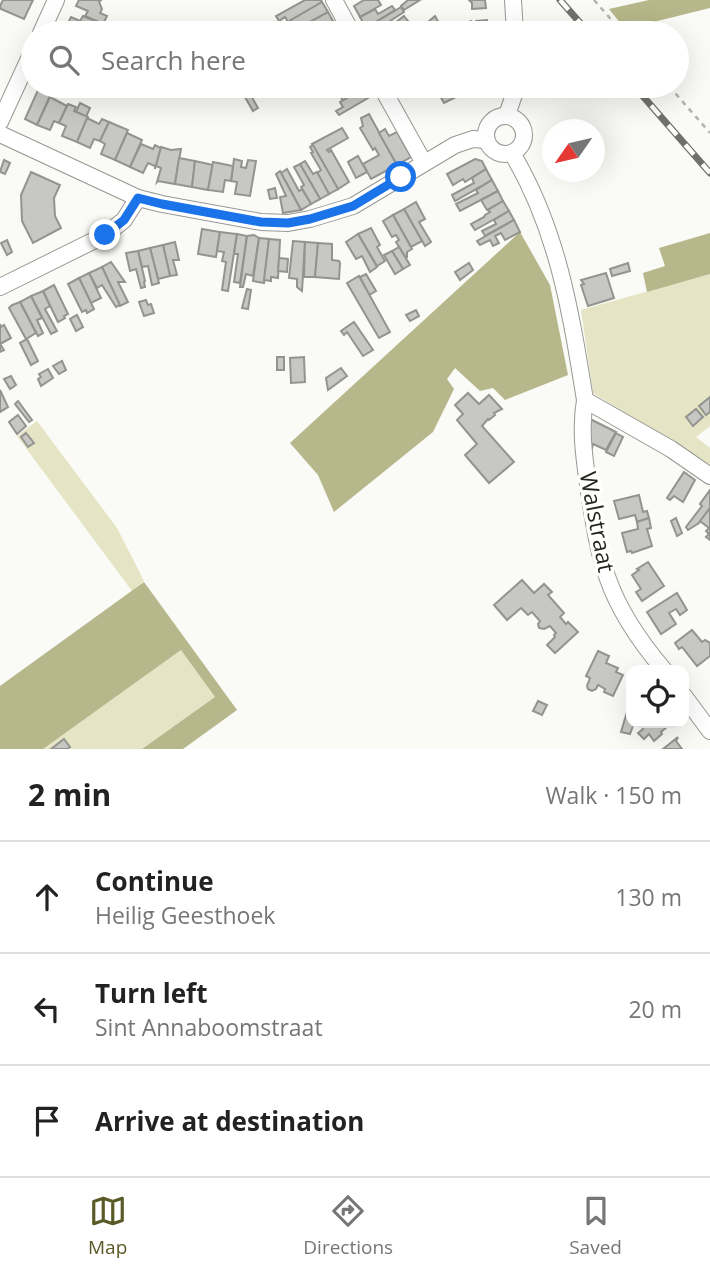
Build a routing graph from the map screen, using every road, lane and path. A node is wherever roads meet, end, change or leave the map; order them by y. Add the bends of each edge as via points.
1 (56, 0) edge
2 (334, 0) edge
3 (513, 0) edge
4 (594, 0) edge
5 (46, 21) edge
6 (345, 21) edge
7 (514, 21) edge
8 (612, 21) edge
9 (21, 76) edge
10 (388, 98) edge
11 (513, 98) edge
12 (679, 98) edge
13 (507, 115) junction
14 (0, 122) edge
15 (710, 133) edge
16 (0, 134) edge
17 (486, 140) junction
18 (512, 153) junction
19 (424, 163) junction
20 (138, 198) junction
21 (0, 287) edge
22 (584, 400) junction
23 (710, 476) edge
24 (660, 665) edge
25 (689, 703) edge
26 (710, 731) edge

1 - 5 street
2 - 6 street
3 - 7 street
4 - 8 path
9 - 14 street
10 - 19 street
11 - 13 street
12 - 15 path
13 - 17 street via 488,124
13 - 18 street via 523,129 521,145
16 - 20 street
17 - 18 street via 498,153
17 - 19 street via 455,145
18 - 22 street, Walstraat via 555,251 566,289
19 - 20 street via 353,206 288,223
20 - 21 street via 124,220 105,235
22 - 23 street
22 - 24 street, Walstraat via 582,438 594,528 608,579 625,615
25 - 26 street

